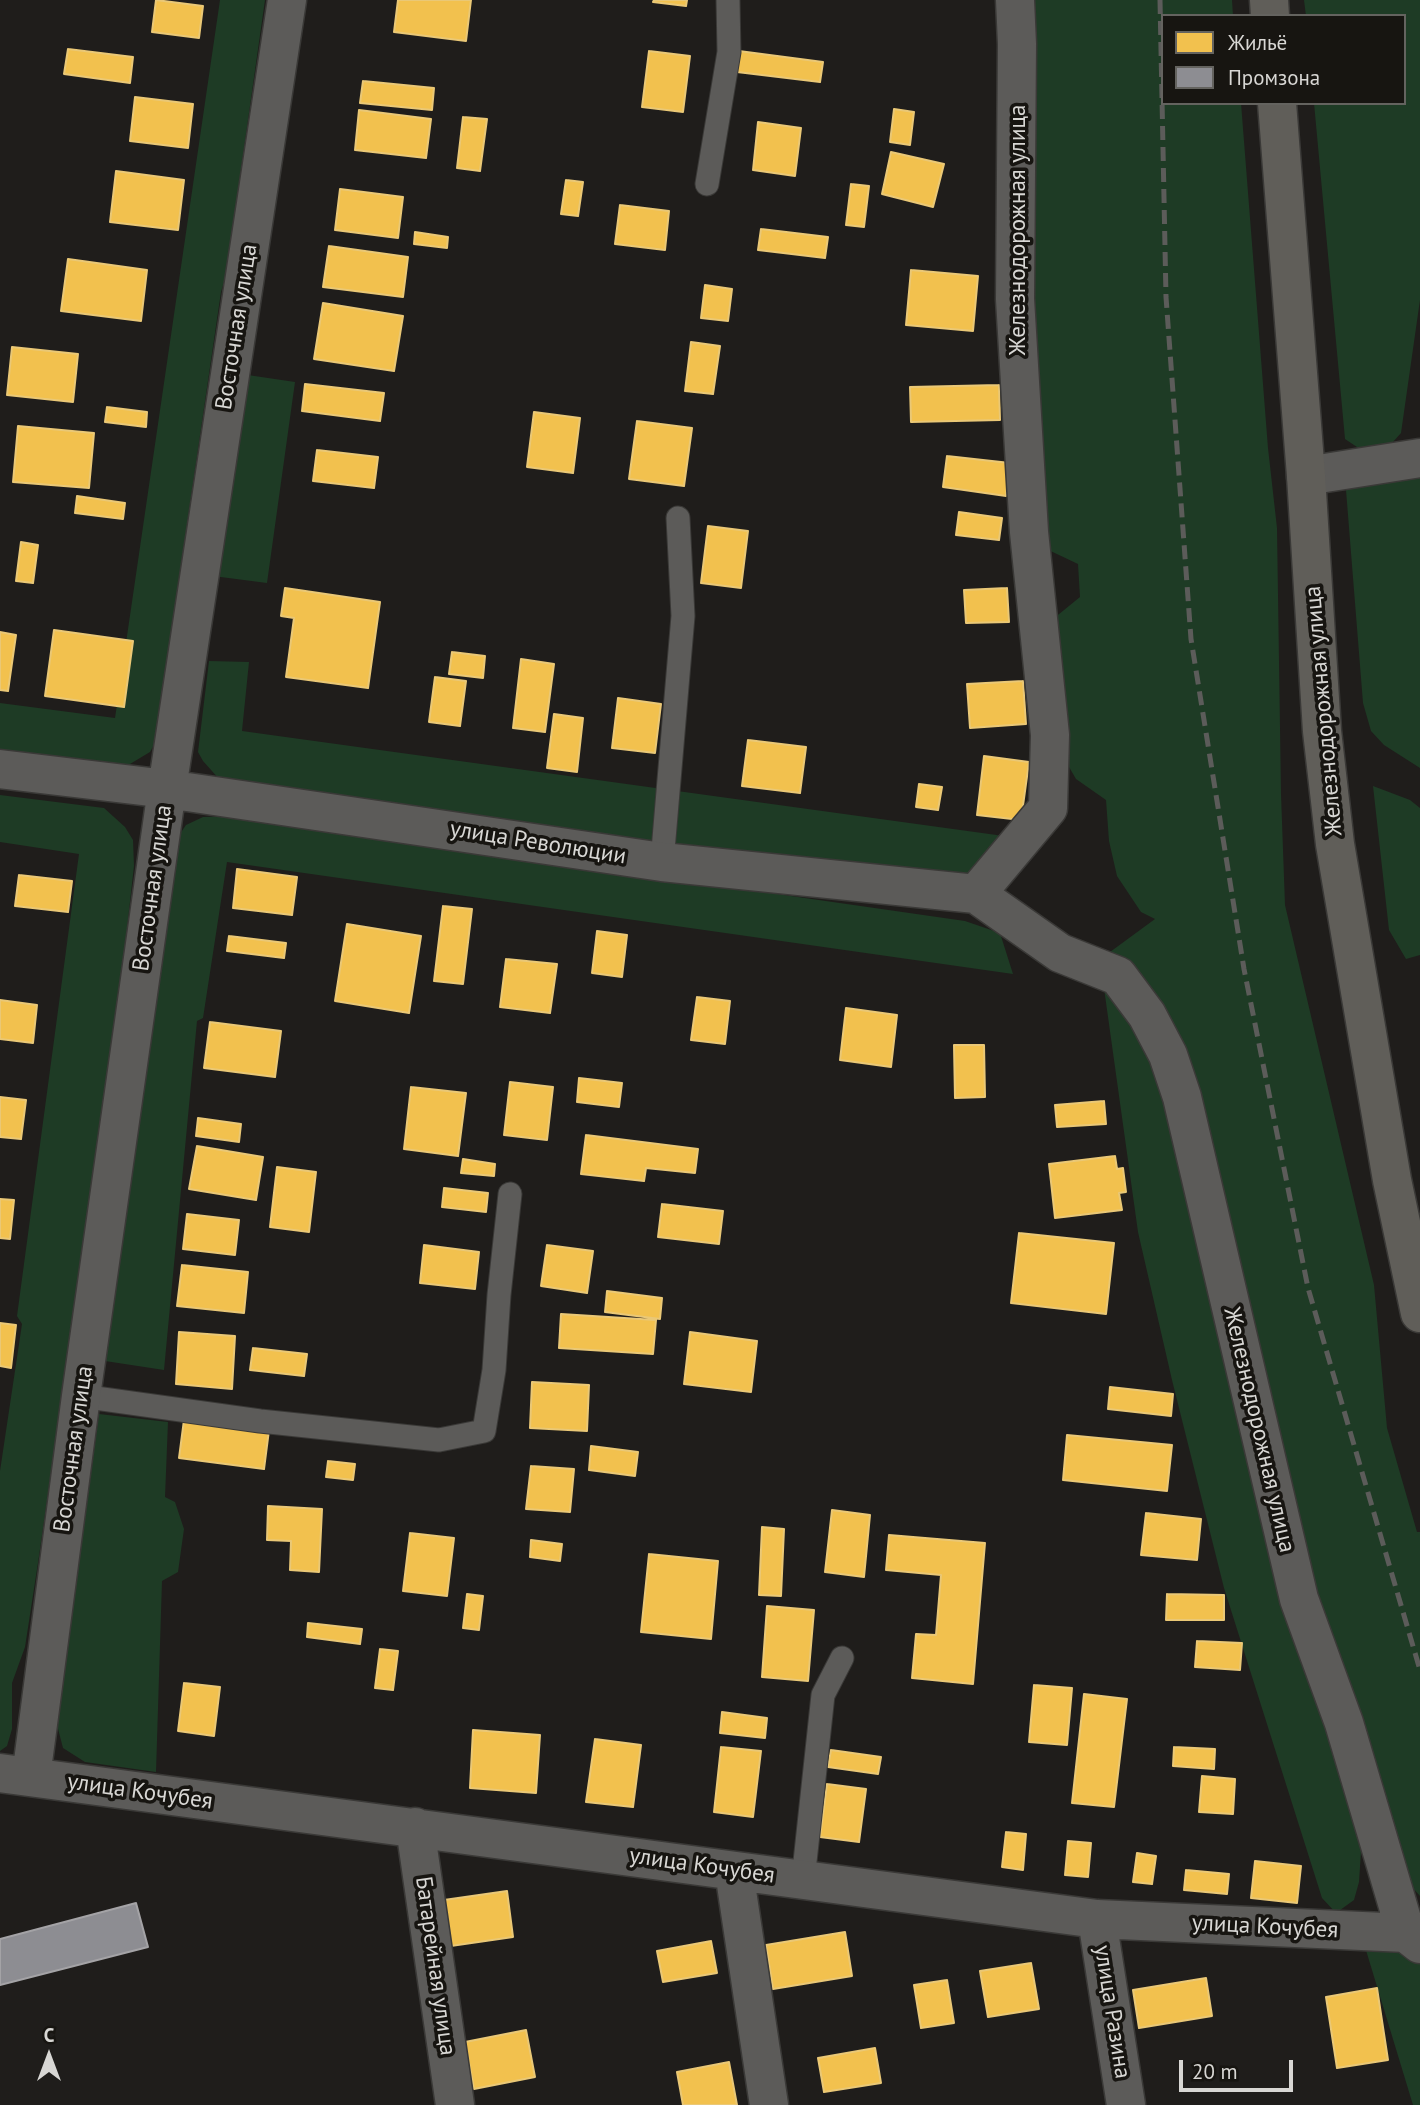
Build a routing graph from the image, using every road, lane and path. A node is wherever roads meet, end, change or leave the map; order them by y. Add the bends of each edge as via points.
1 (287, 0) edge
2 (728, 0) edge
3 (1015, 0) edge
4 (1277, 105) edge
5 (707, 184) dead end
6 (1420, 458) edge
7 (1306, 476) junction
8 (678, 518) dead end
9 (0, 769) edge
10 (167, 789) junction
11 (662, 862) junction
12 (976, 894) junction
13 (1060, 953) joint
14 (1406, 1188) edge
15 (510, 1194) dead end
16 (1420, 1313) edge
17 (81, 1395) junction
18 (842, 1658) dead end
19 (15, 1775) edge
20 (415, 1827) junction
21 (734, 1871) junction
22 (803, 1880) junction
23 (1097, 1919) junction
24 (1413, 1939) edge
25 (455, 2105) edge
26 (769, 2105) edge
27 (1126, 2105) edge

1 - 10 street, Восточная улица
2 - 5 lane via 729,52
3 - 12 street, Железнодорожная улица via 1015,299 1029,532 1050,735 1048,808
4 - 7 main road, Железнодорожная улица
6 - 7 street
7 - 14 main road, Железнодорожная улица via 1322,731 1335,844
8 - 11 lane via 683,616
9 - 10 street, улица Революции
10 - 11 street, улица Революции
10 - 17 street, Восточная улица
11 - 12 street, улица Революции
12 - 13 street, улица Революции
13 - 24 street, Железнодорожная улица via 1118,976 1147,1015 1168,1055 1185,1110 1299,1599
14 - 16 main road, Железнодорожная улица
15 - 17 lane via 484,1432 439,1440
17 - 19 street, Восточная улица
18 - 22 lane via 823,1695
19 - 20 street, улица Кочубея
20 - 21 street, улица Кочубея
20 - 25 street, Батарейная улица
21 - 22 street, улица Кочубея
21 - 26 street
22 - 23 street, улица Кочубея
23 - 24 street, улица Кочубея
23 - 27 street, улица Разина

